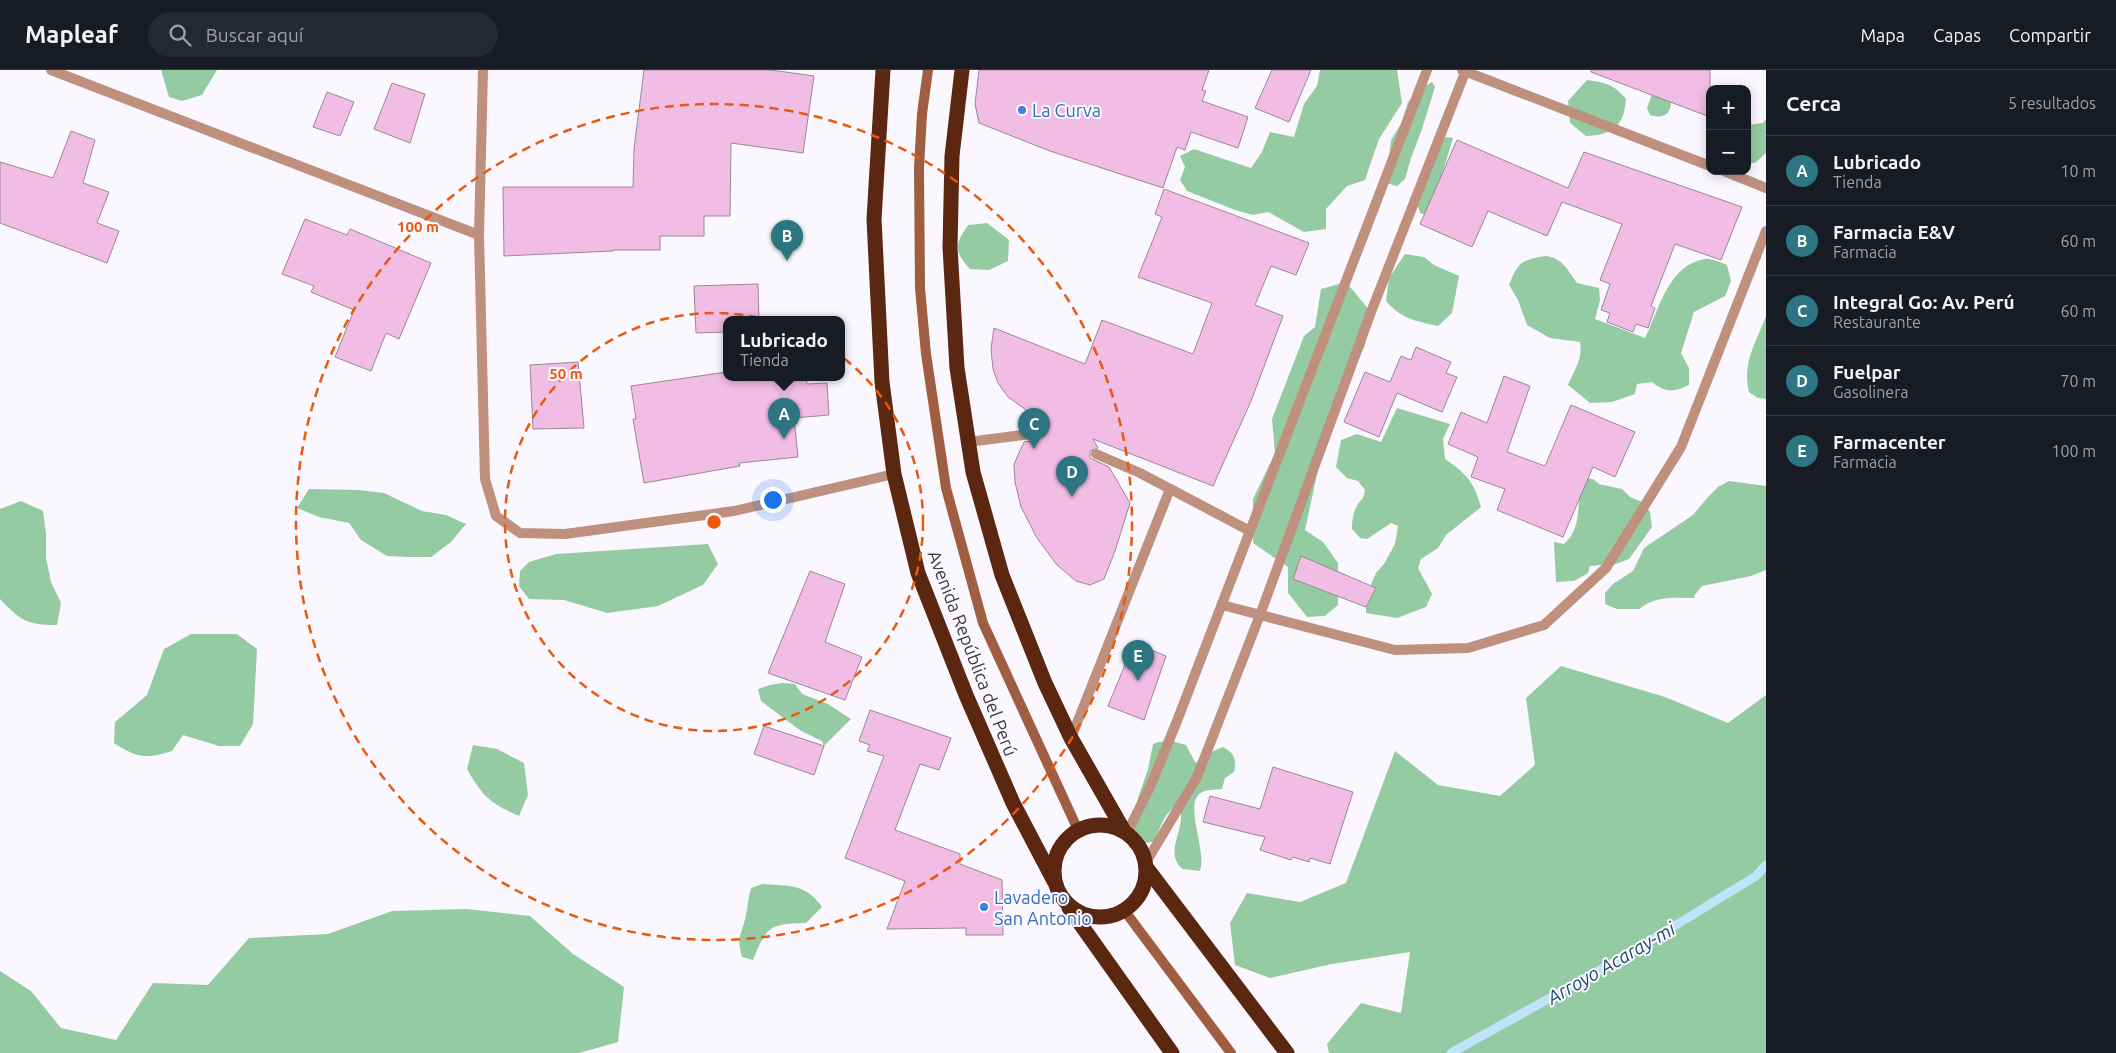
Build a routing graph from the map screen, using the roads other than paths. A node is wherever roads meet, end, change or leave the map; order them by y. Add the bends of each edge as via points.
1 (52, 70) edge
2 (483, 70) edge
3 (883, 70) edge
4 (928, 70) edge
5 (962, 70) edge
6 (1427, 70) edge
7 (1464, 70) edge
8 (1706, 164) edge
9 (1734, 175) edge
10 (1766, 188) edge
11 (1766, 232) edge
12 (479, 235) junction
13 (1031, 434) dead end
14 (968, 442) junction
15 (1096, 454) dead end
16 (894, 474) junction
17 (1170, 489) junction
18 (1250, 531) junction
19 (1222, 605) junction
20 (1260, 615) junction
21 (1071, 738) junction
22 (1078, 830) junction
23 (1125, 832) junction
24 (1146, 865) junction
25 (1054, 881) junction
26 (1066, 903) junction
27 (1124, 910) junction
28 (1285, 1051) edge
29 (1172, 1053) edge
30 (1230, 1053) edge

1 - 12 street
2 - 12 street
3 - 16 highway, Avenida República del Perú via 874,219 882,382
4 - 22 street via 919,168 920,288 926,354 946,488 983,623
5 - 14 highway via 952,156 950,247 958,368
6 - 18 street
7 - 8 street
7 - 20 street
9 - 10 street
11 - 20 street via 1681,446 1606,568 1544,625 1468,648 1395,650
12 - 16 street via 485,479 496,516 520,533 564,534 734,511
13 - 14 street
14 - 21 highway via 973,472 1002,575 1045,683
15 - 17 street
16 - 25 highway, Avenida República del Perú via 918,573 1013,803
17 - 18 street
17 - 21 street
18 - 19 street
19 - 20 street
19 - 23 street via 1150,787
20 - 24 street via 1197,777
21 - 23 highway
22 - 23 highway via 1098,825
22 - 25 highway via 1064,841 1056,853
23 - 24 highway via 1142,852
24 - 27 highway via 1146,880 1141,892
24 - 28 highway
25 - 26 highway
26 - 27 highway via 1081,914 1100,918
26 - 29 highway
27 - 30 street

